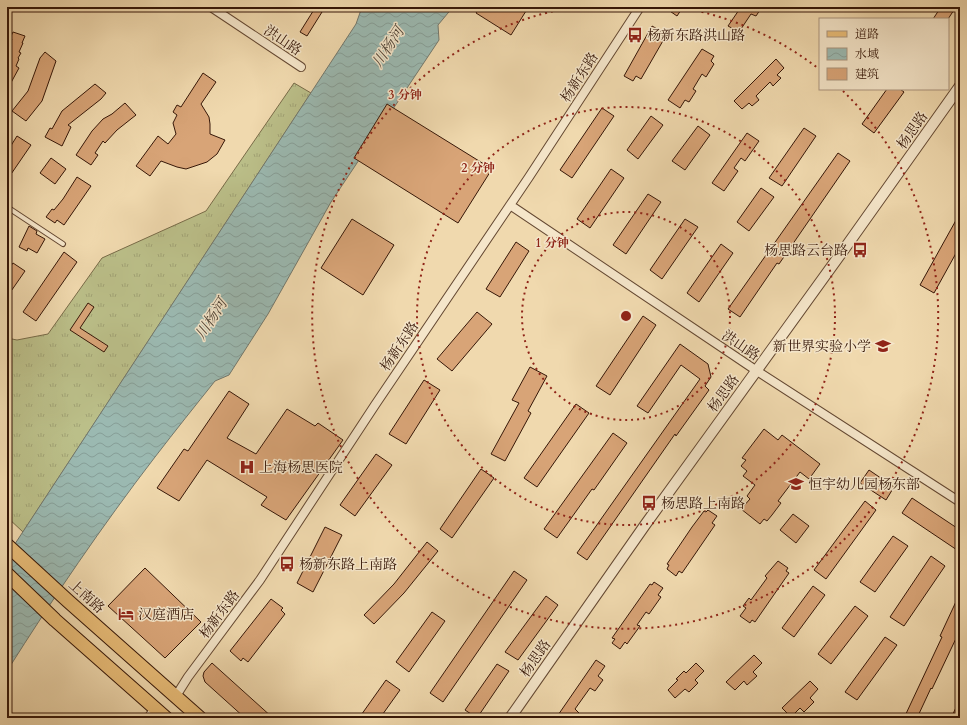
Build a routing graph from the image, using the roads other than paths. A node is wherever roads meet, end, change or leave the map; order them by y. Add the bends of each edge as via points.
1 (211, 7) edge
2 (640, 7) edge
3 (300, 67) dead end
4 (960, 86) edge
5 (510, 205) junction
6 (7, 207) edge
7 (63, 244) dead end
8 (757, 371) junction
9 (960, 502) edge
10 (9, 546) edge
11 (7, 574) edge
12 (176, 696) junction
13 (151, 713) edge
14 (166, 718) edge
15 (200, 718) edge
16 (510, 718) edge

1 - 3 street, 洪山路
2 - 5 street, 杨新东路
4 - 8 street, 杨思路
5 - 8 street, 洪山路
5 - 12 street, 杨新东路 via 260,580
6 - 7 lane
8 - 9 street, 洪山路
8 - 16 street, 杨思路
10 - 12 main road, 上南路
11 - 13 main road
12 - 15 main road, 上南路
13 - 14 main road

